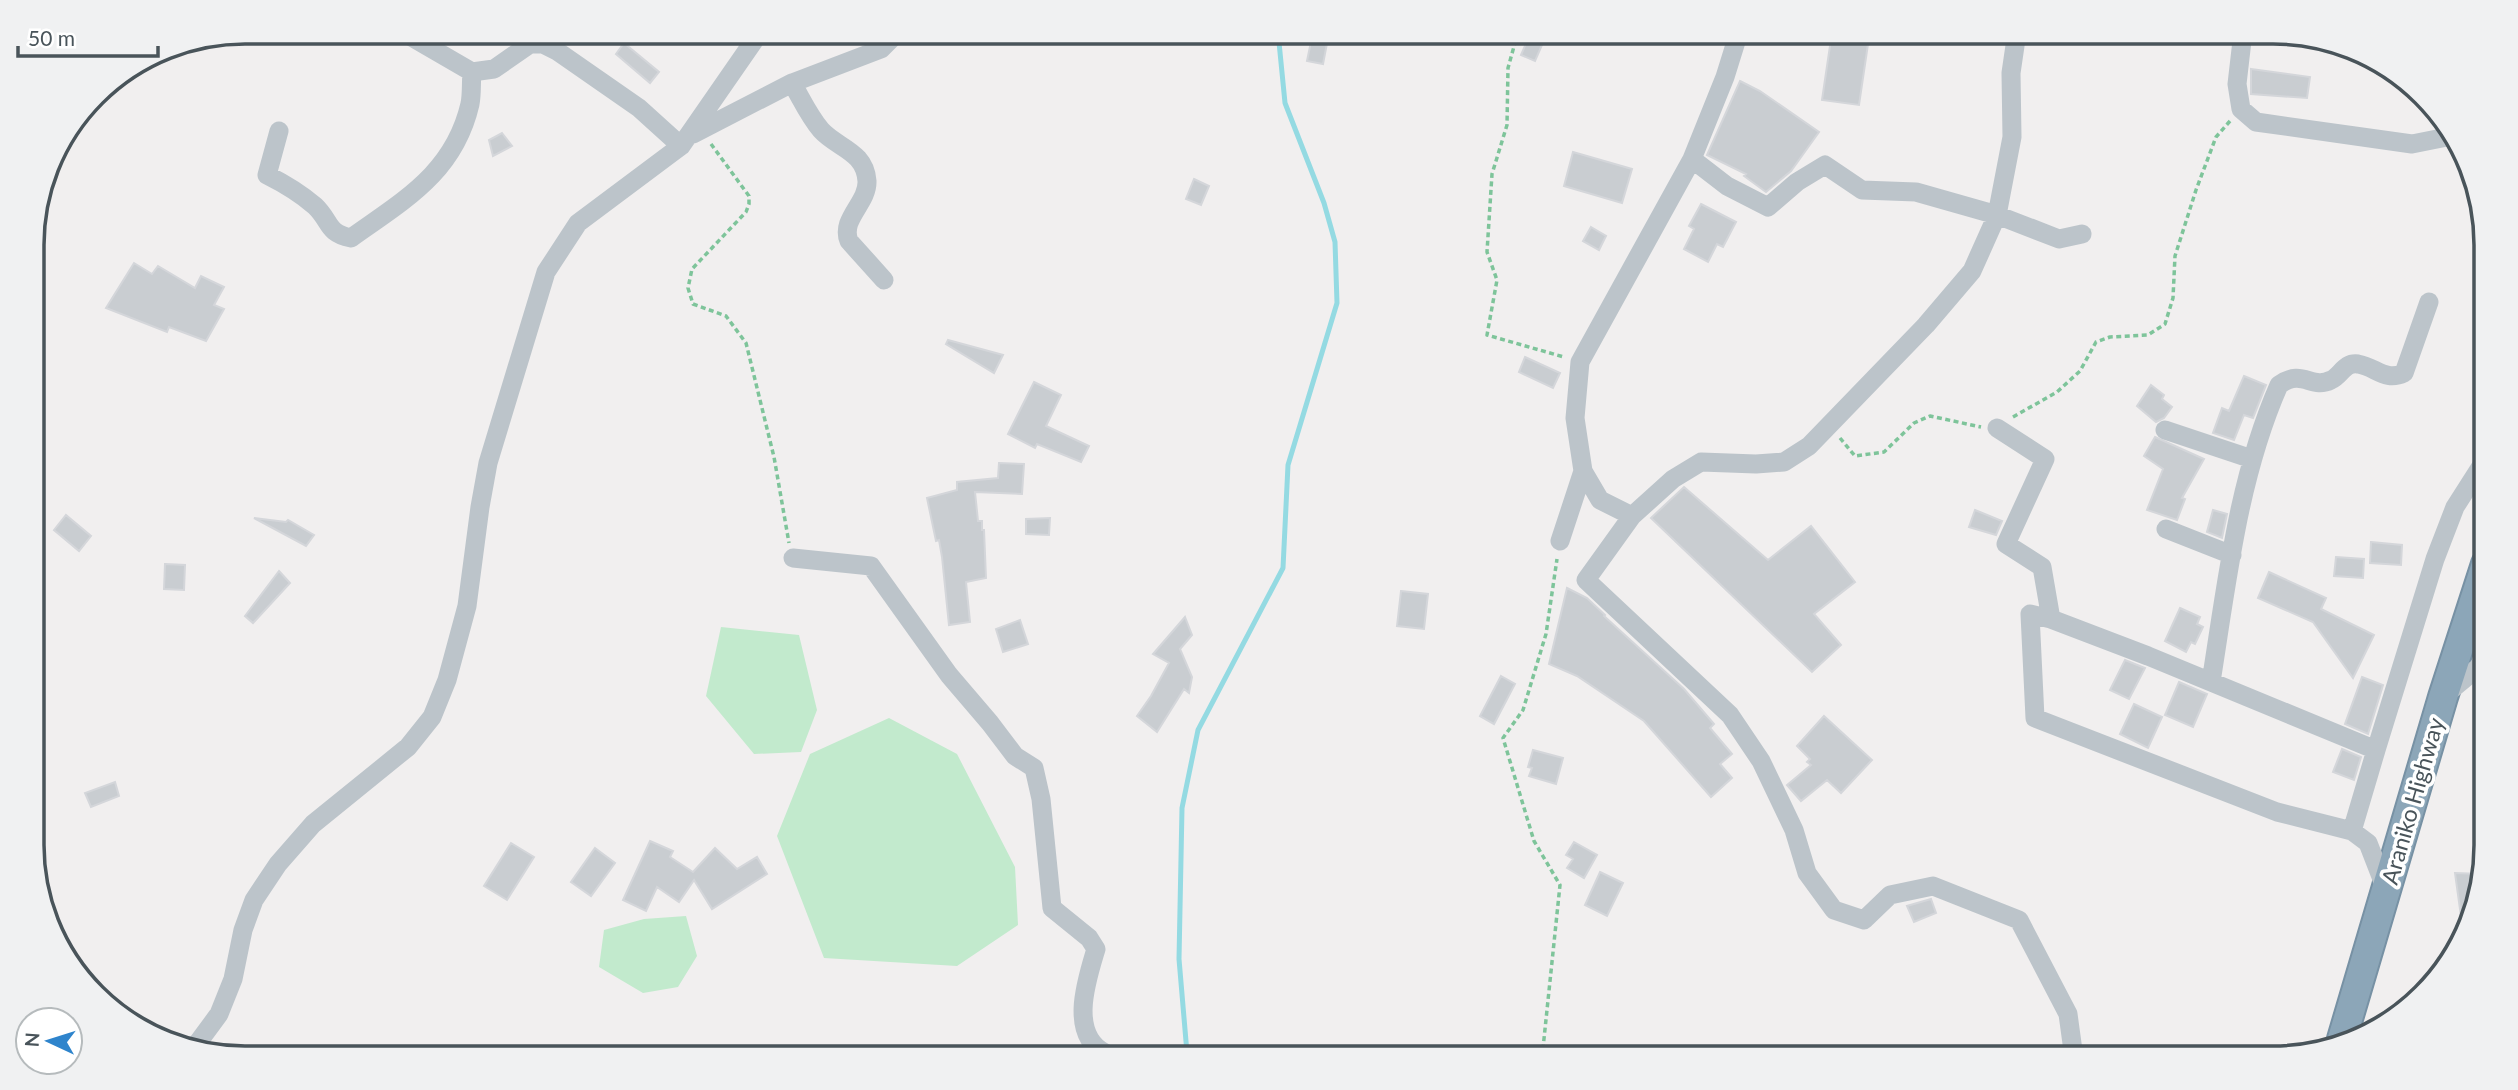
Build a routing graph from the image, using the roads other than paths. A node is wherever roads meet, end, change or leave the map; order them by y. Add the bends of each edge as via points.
1 (424, 44) edge
2 (752, 44) edge
3 (886, 44) edge
4 (1735, 44) edge
5 (2015, 44) edge
6 (2242, 44) edge
7 (472, 72) junction
8 (792, 83) junction
9 (279, 131) dead end
10 (690, 137) junction
11 (2443, 138) edge
12 (1692, 159) junction
13 (1997, 215) junction
14 (2082, 234) dead end
15 (884, 280) dead end
16 (2430, 302) dead end
17 (1997, 428) road end
18 (2165, 430) dead end
19 (2252, 459) junction
20 (1583, 471) junction
21 (2474, 477) edge
22 (1632, 516) junction
23 (2166, 529) dead end
24 (1560, 541) road end
25 (2232, 555) junction
26 (793, 558) road end
27 (2474, 601) edge
28 (2051, 619) junction
29 (2474, 671) edge
30 (2211, 682) junction
31 (2443, 698) junction
32 (2376, 750) junction
33 (2352, 831) junction
34 (2387, 892) junction
35 (2344, 1034) edge
36 (199, 1041) edge
37 (1097, 1046) edge
38 (2072, 1046) edge

1 - 7 street
2 - 10 street
3 - 8 street
4 - 12 street
5 - 13 street via 2012,137
6 - 11 street via 2237,84 2241,109 2256,122 2412,145
7 - 9 street via 470,104 445,163 424,186 351,238 337,235 318,208 267,175
7 - 10 street via 494,69 530,44 543,44
8 - 10 street
8 - 15 street via 823,133 860,159 867,181 865,194 846,234
10 - 36 street via 578,223 546,272 488,463 467,606 432,717 408,747 313,824 278,864 254,900 233,979 219,1014
12 - 13 street via 1727,186 1768,207 1825,165 1861,191 1916,192
12 - 20 street via 1580,362 1575,418
13 - 14 street via 2059,240
13 - 22 street via 1972,271 1810,446 1784,462 1701,462
16 - 19 street via 2404,373 2388,377 2356,364 2347,365 2333,380 2323,383 2300,377 2279,385
17 - 28 street via 2045,459 2006,544 2042,567
18 - 19 street
19 - 25 street
20 - 22 street via 1600,499
20 - 24 street
21 - 32 street via 2455,507 2435,559
22 - 38 street via 1586,580 1730,715 1761,761 1794,830 1807,873 1834,910 1864,920 1890,895 1933,886 2019,920 2068,1014
23 - 25 street
25 - 30 street
26 - 37 street via 871,566 949,675 1015,756 1034,768 1052,908 1096,949 1082,1011 1087,1037
27 - 31 highway, Araniko Highway
28 - 30 street
28 - 33 street via 2030,614 2035,719 2277,813
29 - 31 street
30 - 32 street
31 - 34 highway, Araniko Highway
32 - 33 street
33 - 34 street via 2368,843
34 - 35 highway, Araniko Highway

